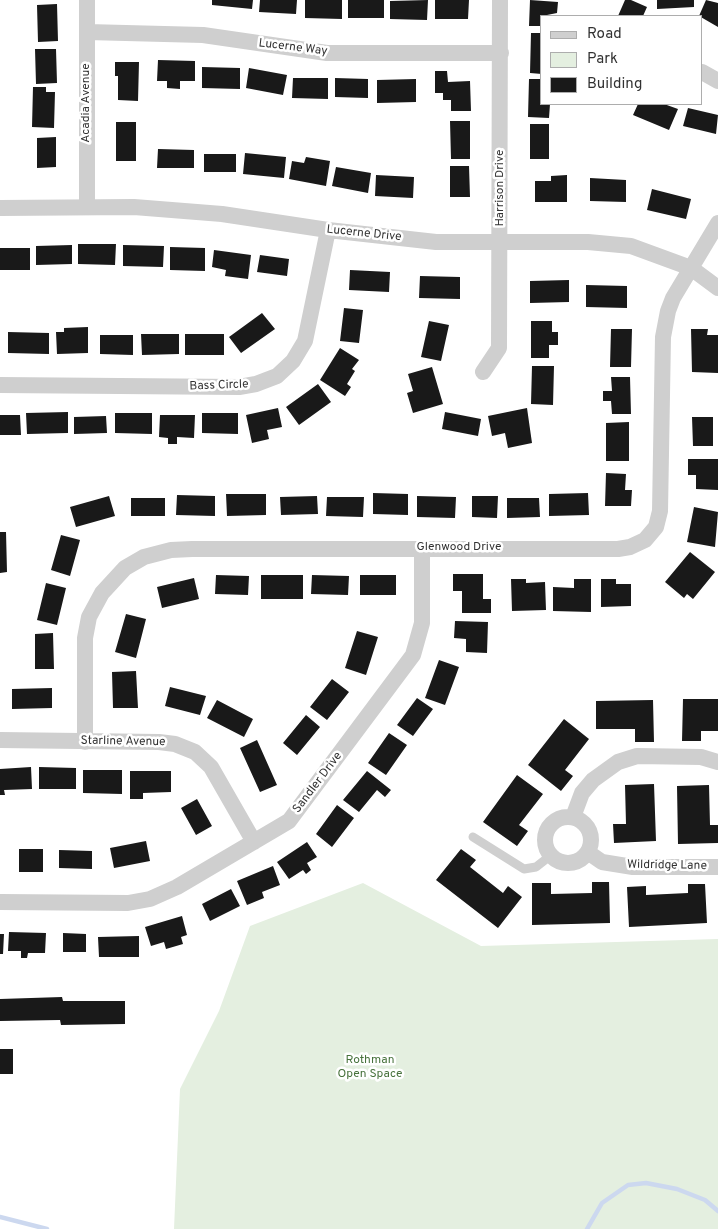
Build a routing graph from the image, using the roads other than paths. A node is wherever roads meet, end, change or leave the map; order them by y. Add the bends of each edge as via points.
1 (87, 0) edge
2 (500, 0) edge
3 (87, 32) junction
4 (501, 54) junction
5 (703, 73) edge
6 (718, 81) edge
7 (87, 207) junction
8 (0, 208) edge
9 (718, 223) edge
10 (328, 230) junction
11 (501, 243) junction
12 (691, 268) junction
13 (718, 288) edge
14 (483, 372) dead end
15 (0, 384) edge
16 (422, 548) junction
17 (0, 740) edge
18 (85, 742) junction
19 (718, 762) edge
20 (573, 817) junction
21 (473, 837) dead end
22 (254, 842) junction
23 (589, 853) junction
24 (550, 856) junction
25 (718, 867) edge
26 (0, 902) edge

1 - 3 street, Acadia Avenue
2 - 4 street, Harrison Drive
3 - 4 street, Lucerne Way via 203,35 327,53
3 - 7 street, Acadia Avenue
4 - 11 street, Harrison Drive
5 - 6 street
7 - 8 street, Lucerne Drive
7 - 10 street, Lucerne Drive via 222,214
9 - 12 street, Glenwood Drive
10 - 11 street, Lucerne Drive via 436,242
10 - 15 street, Bass Circle via 305,342 293,361 277,376 239,387
11 - 12 street, Lucerne Drive via 588,242 631,246
11 - 14 street, Harrison Drive via 499,348
12 - 13 street, Lucerne Drive
12 - 16 street, Glenwood Drive via 673,298 663,337 660,511 656,527 645,540 618,549
16 - 18 street, Glenwood Drive via 171,550 144,557 125,568 102,592 90,617 85,638
16 - 22 street, Sandler Drive via 422,623 414,655 289,821
17 - 18 street, Starline Avenue
18 - 22 street, Starline Avenue via 159,742 195,752 211,767
19 - 20 street via 701,757 636,756 618,762 593,780 582,793
20 - 23 street via 584,822 590,831
20 - 24 street via 552,823 546,833 545,844
21 - 24 lane via 524,869 536,867
22 - 26 street, Sandler Drive via 150,899 128,903
23 - 24 street via 570,864 558,862
23 - 25 street, Wildridge Lane via 602,862 633,867

